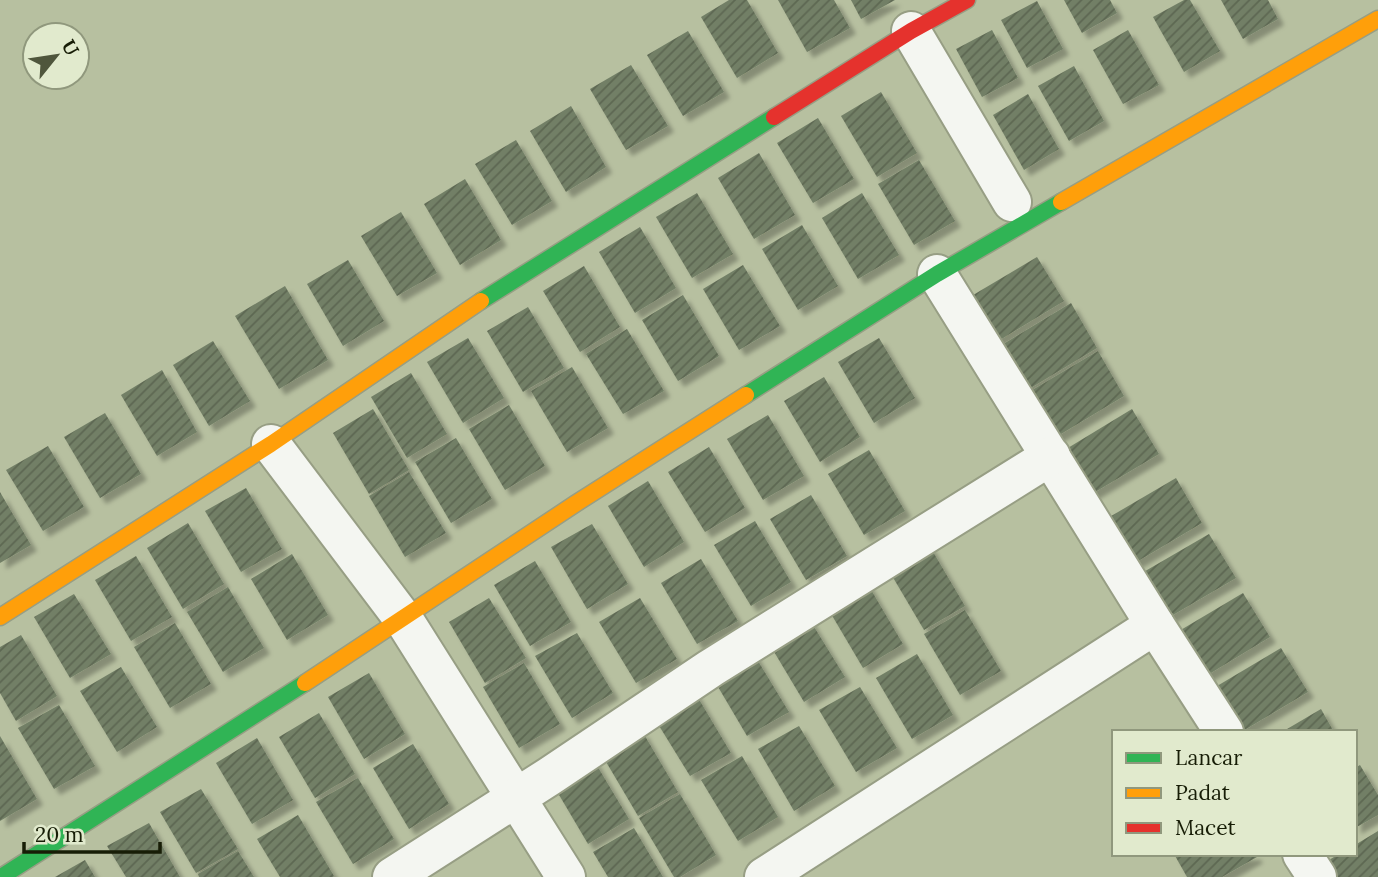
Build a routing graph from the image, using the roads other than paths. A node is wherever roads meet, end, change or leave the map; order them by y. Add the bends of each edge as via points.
1 (967, 0) edge
2 (1378, 19) edge
3 (911, 31) junction
4 (1012, 202) dead end
5 (937, 274) junction
6 (271, 444) junction
7 (1051, 456) junction
8 (0, 617) edge
9 (404, 620) junction
10 (1156, 625) junction
11 (1223, 730) edge
12 (514, 799) junction
13 (1304, 856) edge
14 (1, 877) edge
15 (392, 877) edge
16 (566, 877) edge
17 (764, 877) edge
18 (1317, 877) edge

1 - 3 street
2 - 5 street
3 - 4 street
3 - 6 street via 481,302
5 - 7 street
5 - 9 street via 575,504
6 - 8 street
6 - 9 street
7 - 10 street
7 - 12 street via 710,668
9 - 12 street
9 - 14 street
10 - 11 street
10 - 17 street
12 - 15 street
12 - 16 street
13 - 18 street

